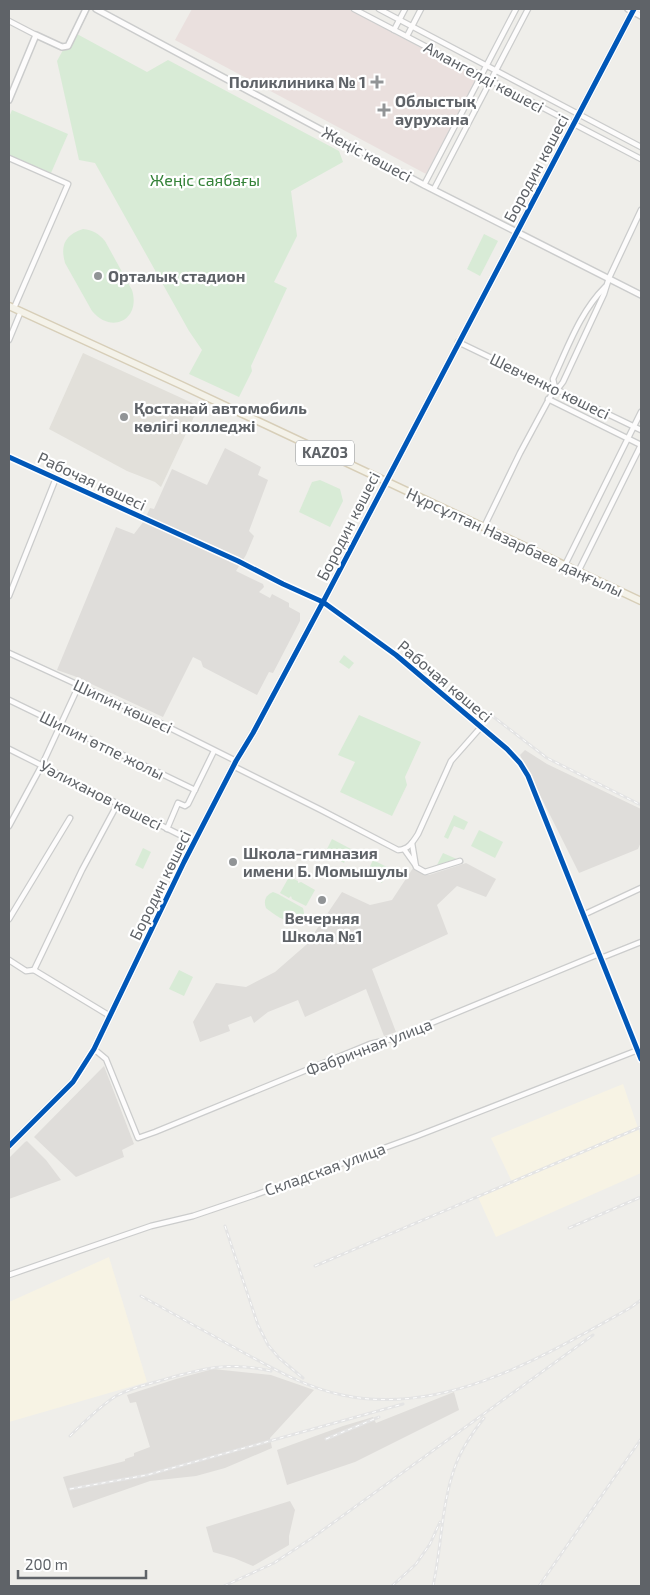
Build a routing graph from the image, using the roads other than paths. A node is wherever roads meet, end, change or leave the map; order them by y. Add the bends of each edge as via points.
1 (86, 9) edge
2 (96, 9) edge
3 (354, 9) edge
4 (379, 9) edge
5 (405, 9) edge
6 (421, 9) edge
7 (516, 9) edge
8 (528, 9) edge
9 (632, 10) edge
10 (641, 16) edge
11 (400, 20) junction
12 (9, 21) edge
13 (412, 26) junction
14 (394, 30) junction
15 (36, 35) junction
16 (407, 36) junction
17 (487, 66) junction
18 (496, 70) junction
19 (482, 76) junction
20 (491, 80) junction
21 (9, 100) edge
22 (579, 114) junction
23 (574, 124) junction
24 (641, 147) edge
25 (9, 158) edge
26 (641, 159) edge
27 (424, 185) junction
28 (434, 190) junction
29 (641, 210) edge
30 (517, 231) junction
31 (609, 278) junction
32 (606, 286) junction
33 (641, 295) edge
34 (11, 307) edge
35 (21, 311) junction
36 (9, 340) edge
37 (458, 342) junction
38 (555, 388) junction
39 (548, 399) junction
40 (641, 412) edge
41 (634, 427) junction
42 (641, 430) edge
43 (628, 438) junction
44 (641, 445) edge
45 (9, 457) edge
46 (56, 478) junction
47 (385, 481) junction
48 (484, 527) junction
49 (565, 565) junction
50 (578, 572) junction
51 (9, 596) edge
52 (641, 601) edge
53 (323, 602) junction
54 (9, 653) edge
55 (79, 685) junction
56 (9, 700) edge
57 (61, 725) junction
58 (481, 727) junction
59 (9, 749) edge
60 (214, 751) junction
61 (235, 763) junction
62 (42, 765) junction
63 (195, 790) junction
64 (118, 803) junction
65 (70, 818) dead end
66 (9, 826) edge
67 (168, 829) junction
68 (194, 842) junction
69 (412, 843) junction
70 (404, 849) junction
71 (460, 861) dead end
72 (416, 867) junction
73 (641, 888) edge
74 (583, 915) junction
75 (9, 919) edge
76 (641, 942) edge
77 (600, 956) junction
78 (9, 960) edge
79 (34, 970) junction
80 (110, 1016) junction
81 (94, 1050) junction
82 (638, 1050) junction
83 (641, 1059) edge
84 (9, 1146) edge
85 (9, 1276) edge

1 - 15 street via 68,46 62,47
2 - 27 street, Жеңіс көшесі
3 - 14 street, Амангелді көшесі
4 - 11 street, Амангелді көшесі
5 - 11 street
6 - 13 street
7 - 17 street
8 - 18 street
9 - 10 street
9 - 22 street, Бородин көшесі
11 - 13 street, Амангелді көшесі
11 - 14 street
12 - 15 street
13 - 16 street
13 - 17 street, Амангелді көшесі
14 - 16 street, Амангелді көшесі
15 - 21 street
16 - 19 street, Амангелді көшесі
17 - 18 street, Амангелді көшесі
17 - 19 street
18 - 20 street
18 - 22 street, Амангелді көшесі
19 - 20 street, Амангелді көшесі
19 - 27 street
20 - 23 street, Амангелді көшесі
20 - 28 street
22 - 23 street, Бородин көшесі
22 - 24 street, Амангелді көшесі
23 - 26 street, Амангелді көшесі
23 - 30 street, Бородин көшесі
25 - 34 street via 68,184
27 - 28 street, Жеңіс көшесі
28 - 30 street, Жеңіс көшесі
29 - 31 street
30 - 31 street, Жеңіс көшесі
30 - 37 street, Бородин көшесі
31 - 32 street
31 - 33 street, Жеңіс көшесі
32 - 38 street via 563,382
32 - 38 street via 581,319 553,379
34 - 35 main road, Нұрсұлтан Назарбаев даңғылы / KАZ03
35 - 36 street
35 - 47 main road, Нұрсұлтан Назарбаев даңғылы / KАZ03
37 - 38 street, Шевченко көшесі
37 - 47 street, Бородин көшесі
38 - 39 street
38 - 41 street, Шевченко көшесі
39 - 43 street, Шевченко көшесі
39 - 48 street
40 - 41 street
41 - 42 street, Шевченко көшесі
41 - 43 street
43 - 44 street, Шевченко көшесі
43 - 49 street
44 - 50 street
45 - 46 street, Рабочая көшесі
46 - 51 street
46 - 53 street, Рабочая көшесі
47 - 48 main road, Нұрсұлтан Назарбаев даңғылы / KАZ03
47 - 53 street, Бородин көшесі
48 - 49 main road, Нұрсұлтан Назарбаев даңғылы / KАZ03
49 - 50 main road, Нұрсұлтан Назарбаев даңғылы / KАZ03
50 - 52 main road, Нұрсұлтан Назарбаев даңғылы / KАZ03
53 - 58 street, Рабочая көшесі via 396,655
53 - 61 street, Бородин көшесі
54 - 55 street, Шипин көшесі
55 - 57 street
55 - 60 street, Шипин көшесі
56 - 57 street, Шипин өтпе жолы
57 - 62 street
57 - 63 street, Шипин өтпе жолы
58 - 69 street via 451,761
58 - 74 street, Рабочая көшесі via 507,749 528,776
59 - 62 street, Уәлиханов көшесі
60 - 61 street, Шипин көшесі
60 - 63 street
61 - 68 street, Бородин көшесі
61 - 70 street, Шипин көшесі via 398,850
62 - 64 street, Уәлиханов көшесі
62 - 66 street
63 - 67 street via 187,805 178,803
64 - 67 street, Уәлиханов көшесі
64 - 79 street
65 - 75 street
67 - 68 street, Уәлиханов көшесі
68 - 80 street, Бородин көшесі
69 - 70 street
69 - 72 street
70 - 72 street
71 - 72 street via 425,872
73 - 74 street
74 - 77 street, Рабочая көшесі
76 - 77 street, Фабричная улица
77 - 81 street, Фабричная улица via 138,1138 106,1059
77 - 82 street, Рабочая көшесі
78 - 79 street via 26,971
79 - 80 street
80 - 81 street, Бородин көшесі
81 - 84 street, Бородин көшесі via 72,1082
82 - 83 street, Рабочая көшесі
82 - 85 street, Складская улица via 262,1192 193,1216 151,1226

